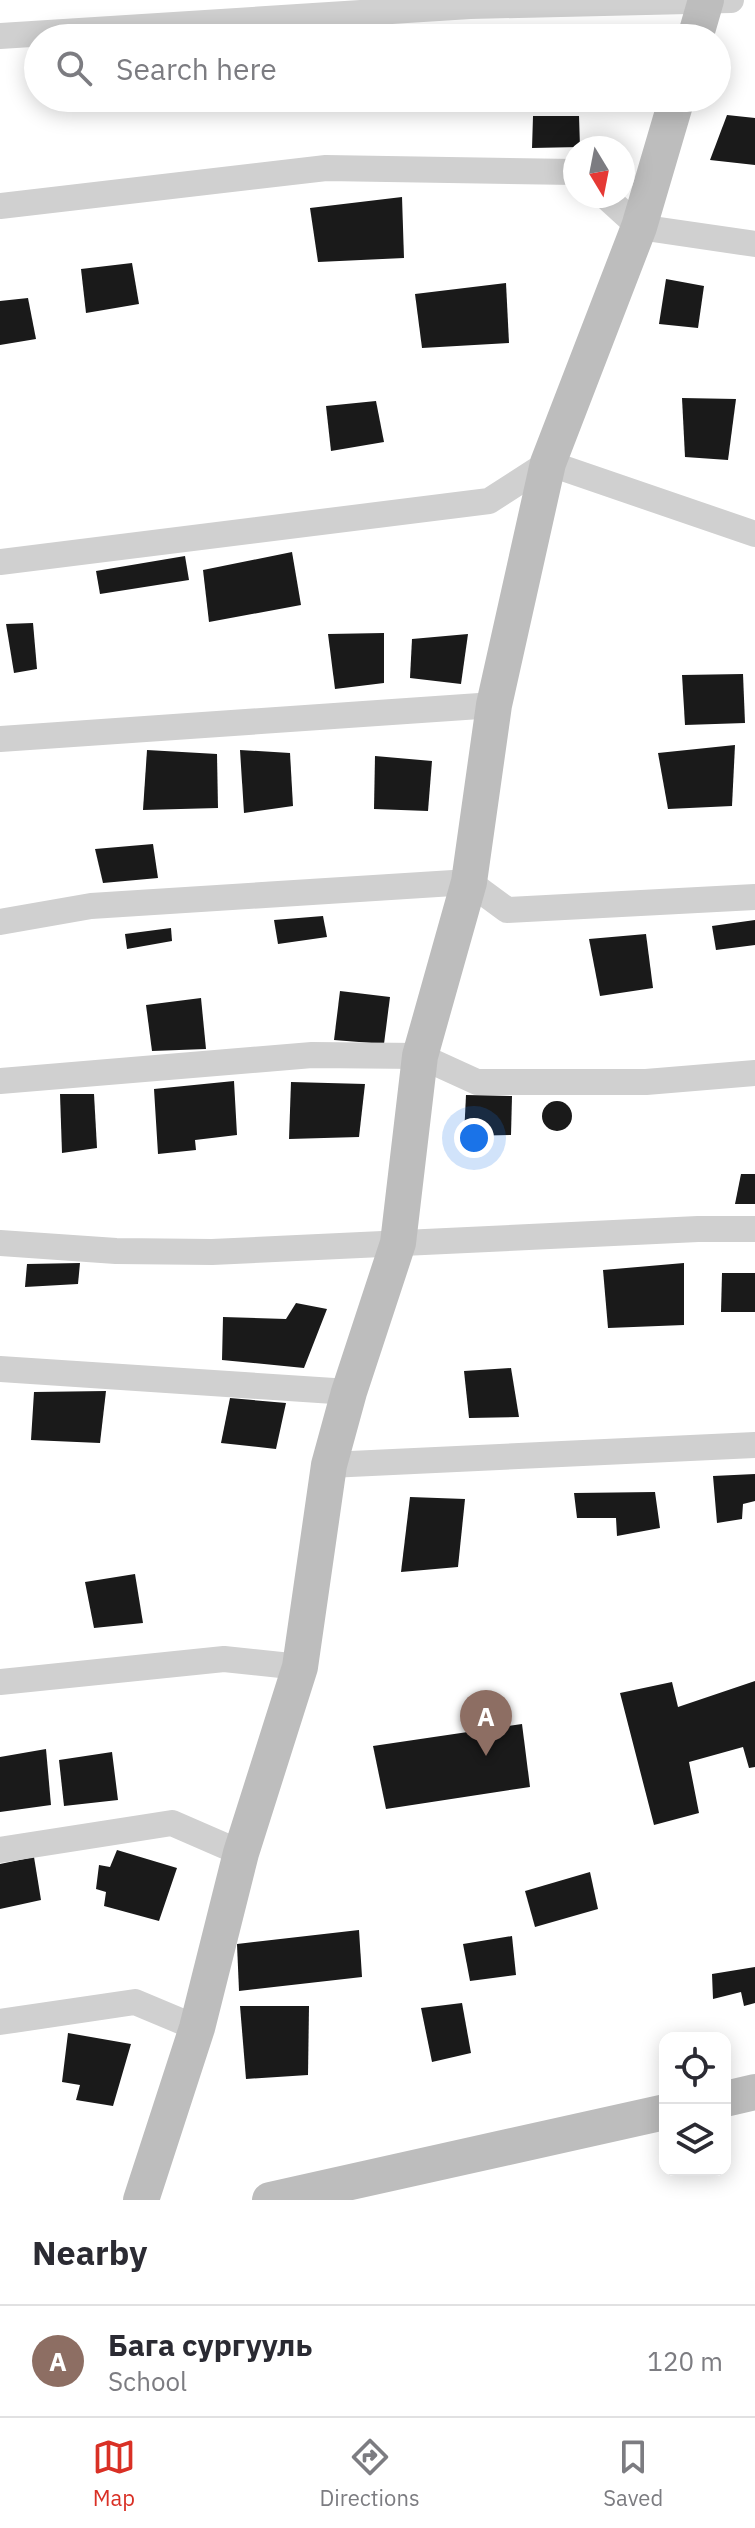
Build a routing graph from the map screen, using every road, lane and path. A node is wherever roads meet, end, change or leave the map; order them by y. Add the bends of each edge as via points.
1 (715, 1) edge
2 (188, 24) edge
3 (703, 24) edge
4 (24, 34) edge
5 (0, 36) edge
6 (673, 112) edge
7 (563, 172) edge
8 (0, 206) edge
9 (618, 208) edge
10 (639, 227) junction
11 (755, 244) edge
12 (548, 463) junction
13 (755, 534) edge
14 (0, 562) edge
15 (494, 705) junction
16 (0, 739) edge
17 (469, 882) junction
18 (755, 897) edge
19 (0, 922) edge
20 (420, 1056) junction
21 (755, 1073) edge
22 (0, 1081) edge
23 (755, 1229) edge
24 (0, 1243) edge
25 (398, 1243) junction
26 (0, 1369) edge
27 (349, 1392) junction
28 (755, 1445) edge
29 (329, 1465) junction
30 (300, 1667) junction
31 (0, 1682) edge
32 (0, 1850) edge
33 (241, 1853) junction
34 (0, 2022) edge
35 (197, 2028) junction
36 (755, 2092) edge
37 (731, 2098) edge
38 (659, 2113) edge
39 (141, 2200) edge
40 (270, 2200) edge

1 - 2 street via 470,6
1 - 3 street
4 - 5 street
6 - 10 street
7 - 8 street via 326,168
9 - 10 street
10 - 11 street
10 - 12 street
12 - 13 street
12 - 14 street via 489,501
12 - 15 street
15 - 16 street
15 - 17 street
17 - 18 street via 507,910
17 - 19 street via 91,906
17 - 20 street
20 - 21 street via 477,1082 646,1082
20 - 22 street via 312,1055
20 - 25 street
23 - 25 street
24 - 25 street via 212,1252
25 - 27 street
26 - 27 street
27 - 29 street
28 - 29 street
29 - 30 street
30 - 31 street via 224,1659
30 - 33 street
32 - 33 street via 172,1823
33 - 35 street
34 - 35 street via 135,2002
35 - 39 street
36 - 37 street
38 - 40 street

